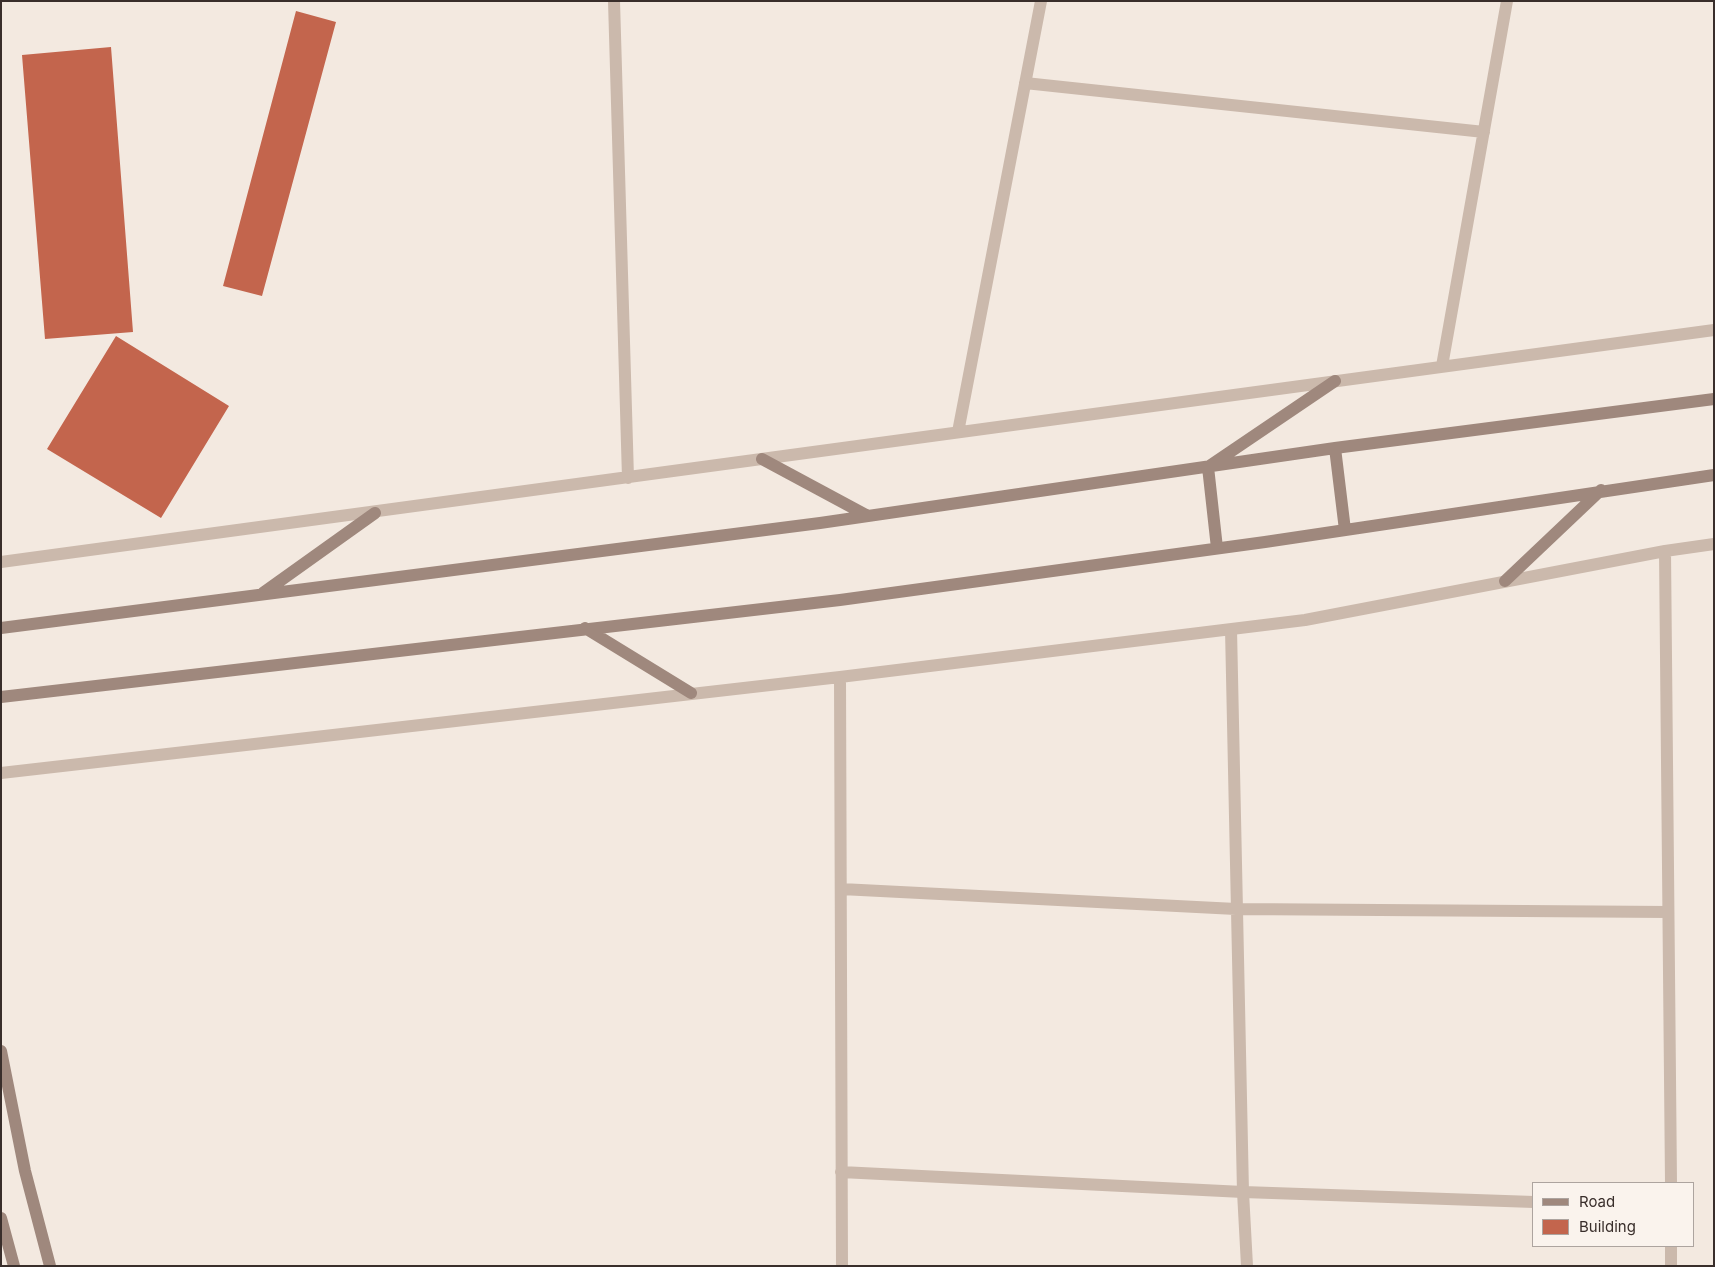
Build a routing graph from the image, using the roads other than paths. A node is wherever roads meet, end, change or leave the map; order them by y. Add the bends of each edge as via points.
1 (614, 1) edge
2 (1041, 1) edge
3 (1507, 1) edge
4 (1025, 83) junction
5 (1484, 132) junction
6 (1714, 330) edge
7 (1442, 366) junction
8 (1335, 381) junction
9 (1714, 399) edge
10 (958, 432) junction
11 (1335, 448) junction
12 (762, 459) junction
13 (1208, 466) junction
14 (1714, 475) edge
15 (628, 478) junction
16 (1601, 490) junction
17 (375, 512) junction
18 (868, 516) junction
19 (1345, 530) junction
20 (1714, 544) edge
21 (1218, 548) junction
22 (1665, 551) junction
23 (1, 562) edge
24 (1505, 581) junction
25 (260, 594) junction
26 (1, 628) edge
27 (585, 628) junction
28 (1231, 629) junction
29 (840, 678) junction
30 (691, 693) junction
31 (1, 697) edge
32 (1, 773) edge
33 (841, 888) junction
34 (1236, 910) junction
35 (1668, 912) junction
36 (1, 1051) edge
37 (841, 1172) junction
38 (1671, 1182) edge
39 (1243, 1192) junction
40 (1532, 1202) edge
41 (1, 1218) edge
42 (1671, 1247) edge
43 (14, 1266) edge
44 (50, 1266) edge
45 (842, 1266) edge
46 (1247, 1266) edge
47 (1671, 1266) edge

1 - 15 street
2 - 4 street
3 - 5 street
4 - 5 street
4 - 10 street
5 - 7 street
6 - 7 street
7 - 8 street
8 - 10 street
8 - 13 main road
9 - 11 main road
10 - 12 street
11 - 13 main road
11 - 19 main road
12 - 15 street
12 - 18 main road
13 - 18 main road
13 - 21 main road
14 - 16 main road
15 - 17 street
16 - 19 main road
16 - 24 main road
17 - 23 street
17 - 25 main road
18 - 25 main road
19 - 21 main road
20 - 22 street
21 - 27 main road via 840,600
22 - 24 street
22 - 35 street
24 - 28 street via 1305,620
25 - 26 main road
27 - 30 main road
27 - 31 main road
28 - 29 street
28 - 34 street
29 - 30 street
29 - 33 street
30 - 32 street
33 - 34 street
33 - 37 street
34 - 35 street
34 - 39 street
35 - 38 street
36 - 44 main road via 25,1171
37 - 39 street
37 - 45 street
39 - 40 street
39 - 46 street
41 - 43 main road
42 - 47 street

